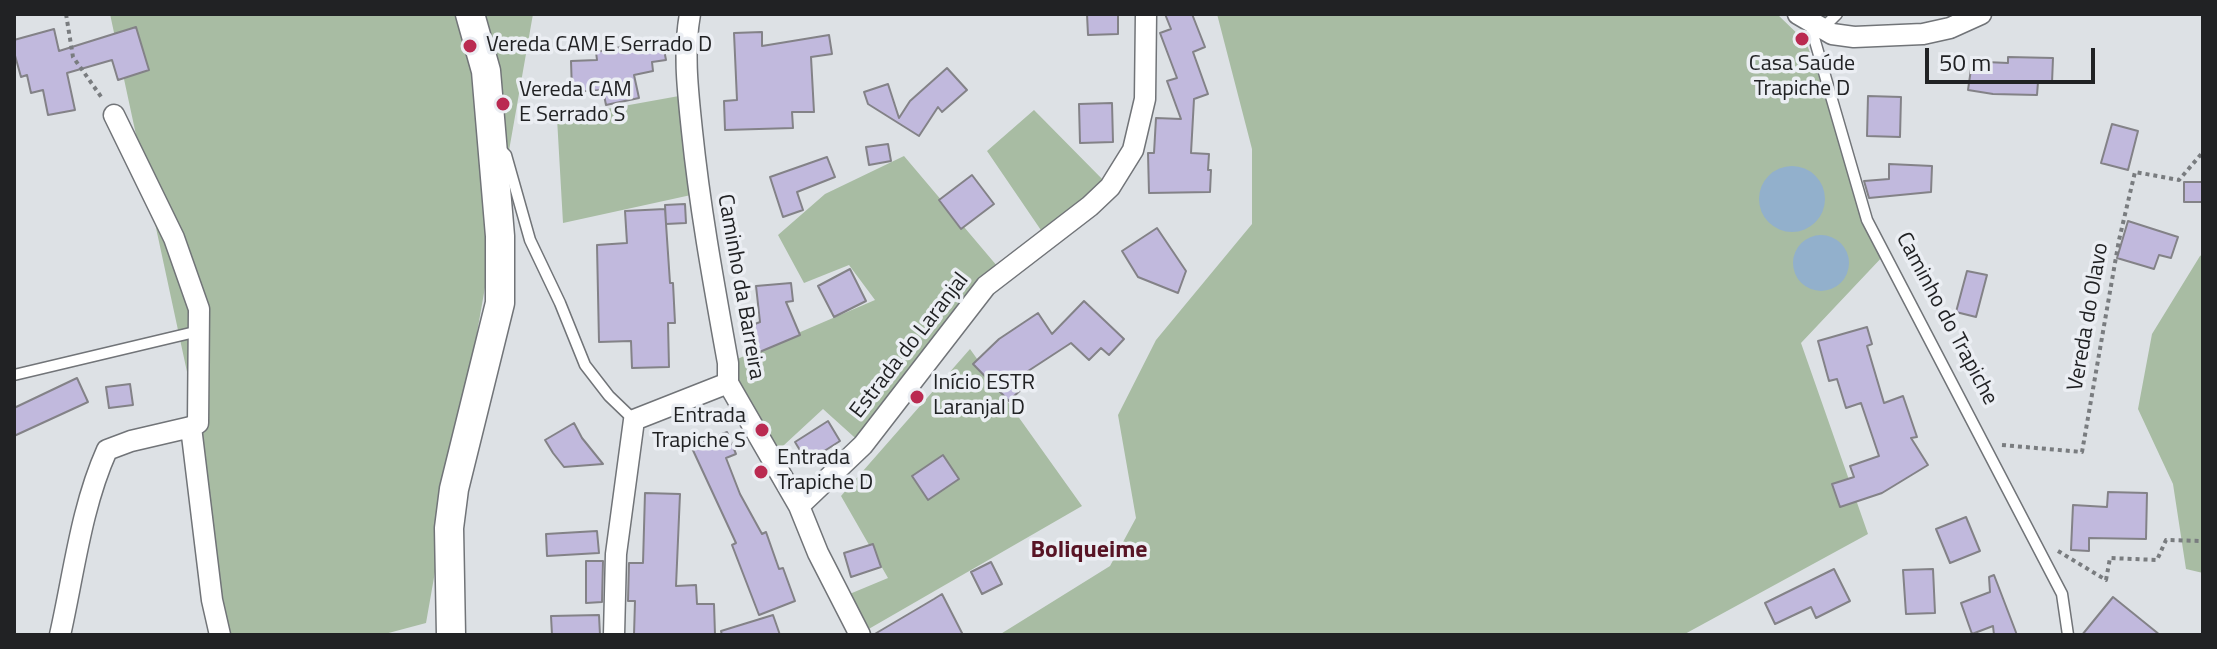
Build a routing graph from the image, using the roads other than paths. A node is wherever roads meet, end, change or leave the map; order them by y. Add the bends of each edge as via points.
1 (470, 14) edge
2 (690, 14) edge
3 (1146, 14) edge
4 (1837, 14) edge
5 (1981, 14) edge
6 (1810, 20) edge
7 (114, 115) road end
8 (492, 141) junction
9 (199, 331) junction
10 (14, 375) edge
11 (728, 383) junction
12 (634, 420) junction
13 (191, 427) junction
14 (799, 506) junction
15 (60, 635) edge
16 (220, 635) edge
17 (451, 635) edge
18 (614, 635) edge
19 (860, 635) edge
20 (2068, 635) edge

1 - 8 main road via 486,71
2 - 11 street, Caminho da Barreira via 686,69 692,136
3 - 14 street, Estrada do Laranjal via 1145,99 1133,150 1110,187 986,286 863,445
4 - 6 lane
5 - 6 street via 1923,34 1854,37 1832,34
6 - 20 lane, Caminho do Trapiche via 1867,220 2062,594
7 - 9 street via 174,238 199,309
8 - 12 lane via 506,155 530,240 585,365
8 - 17 main road via 500,303 454,489 449,528
9 - 10 lane
9 - 13 street via 198,423
11 - 12 street
11 - 14 street, Caminho da Barreira
12 - 18 street via 616,554
13 - 15 street via 107,450 86,511
13 - 16 street
14 - 19 street, Caminho da Barreira

